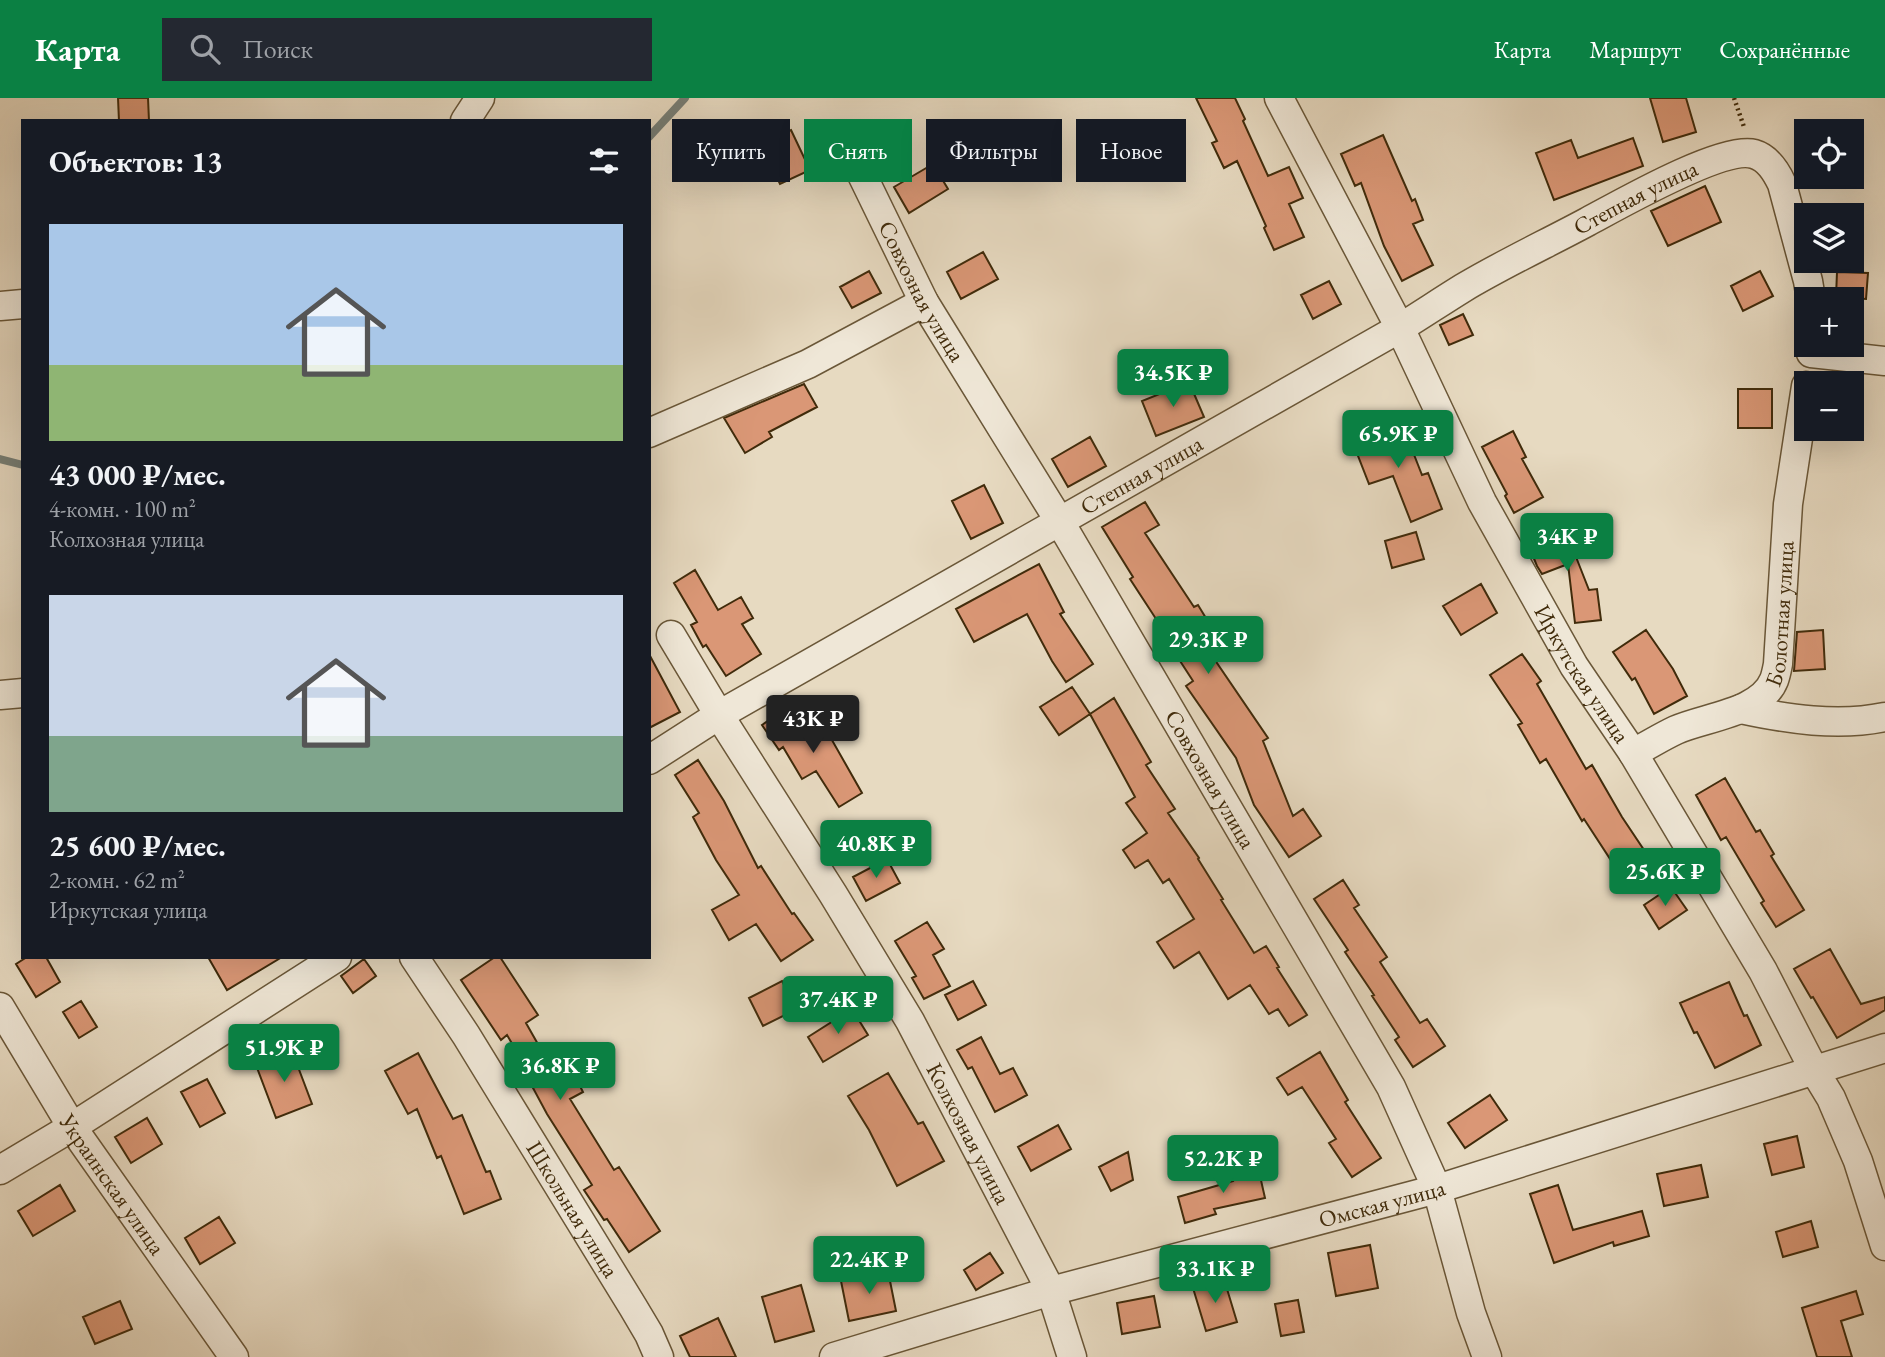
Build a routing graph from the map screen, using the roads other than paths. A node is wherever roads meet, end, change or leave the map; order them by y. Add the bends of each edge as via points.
1 (480, 98) edge
2 (1279, 98) edge
3 (466, 119) edge
4 (866, 182) edge
5 (1809, 287) edge
6 (923, 302) junction
7 (21, 304) edge
8 (0, 306) edge
9 (1400, 328) junction
10 (1861, 357) edge
11 (1885, 361) edge
12 (651, 432) edge
13 (1798, 441) edge
14 (1060, 522) junction
15 (671, 635) dead end
16 (21, 694) edge
17 (0, 695) edge
18 (1741, 709) junction
19 (719, 715) junction
20 (1885, 717) edge
21 (1633, 753) junction
22 (651, 759) edge
23 (334, 959) edge
24 (415, 959) edge
25 (0, 1007) edge
26 (1885, 1048) edge
27 (1814, 1070) junction
28 (72, 1127) junction
29 (0, 1170) edge
30 (1437, 1189) junction
31 (1885, 1246) edge
32 (1051, 1291) junction
33 (234, 1357) edge
34 (659, 1357) edge
35 (834, 1357) edge
36 (1072, 1357) edge
37 (1487, 1357) edge

1 - 3 street
2 - 9 street, Иркутская улица
4 - 6 street, Совхозная улица
5 - 9 street, Степная улица via 1777,172 1752,153 1737,154 1667,180 1465,287
6 - 12 street via 808,364
6 - 14 street, Совхозная улица
7 - 8 street
9 - 14 street, Степная улица
9 - 21 street, Иркутская улица via 1482,502 1574,666
10 - 11 street
13 - 18 street, Болотная улица via 1788,504 1775,679 1756,702
14 - 19 street, Степная улица
14 - 30 street, Совхозная улица via 1391,1087
15 - 19 street, Колхозная улица
16 - 17 street
18 - 20 street via 1847,722
18 - 21 street, Болотная улица via 1676,730
19 - 22 street, Степная улица
19 - 32 street, Колхозная улица via 910,1021
21 - 27 street, Иркутская улица via 1763,971
23 - 28 street
24 - 34 street, Школьная улица via 634,1307
25 - 28 street, Украинская улица
26 - 27 street, Омская улица
27 - 30 street, Омская улица
27 - 31 street, Иркутская улица via 1850,1141
28 - 29 street
28 - 33 street, Украинская улица
30 - 32 street, Омская улица
30 - 37 street, Совхозная улица
32 - 35 street, Омская улица
32 - 36 street, Колхозная улица

